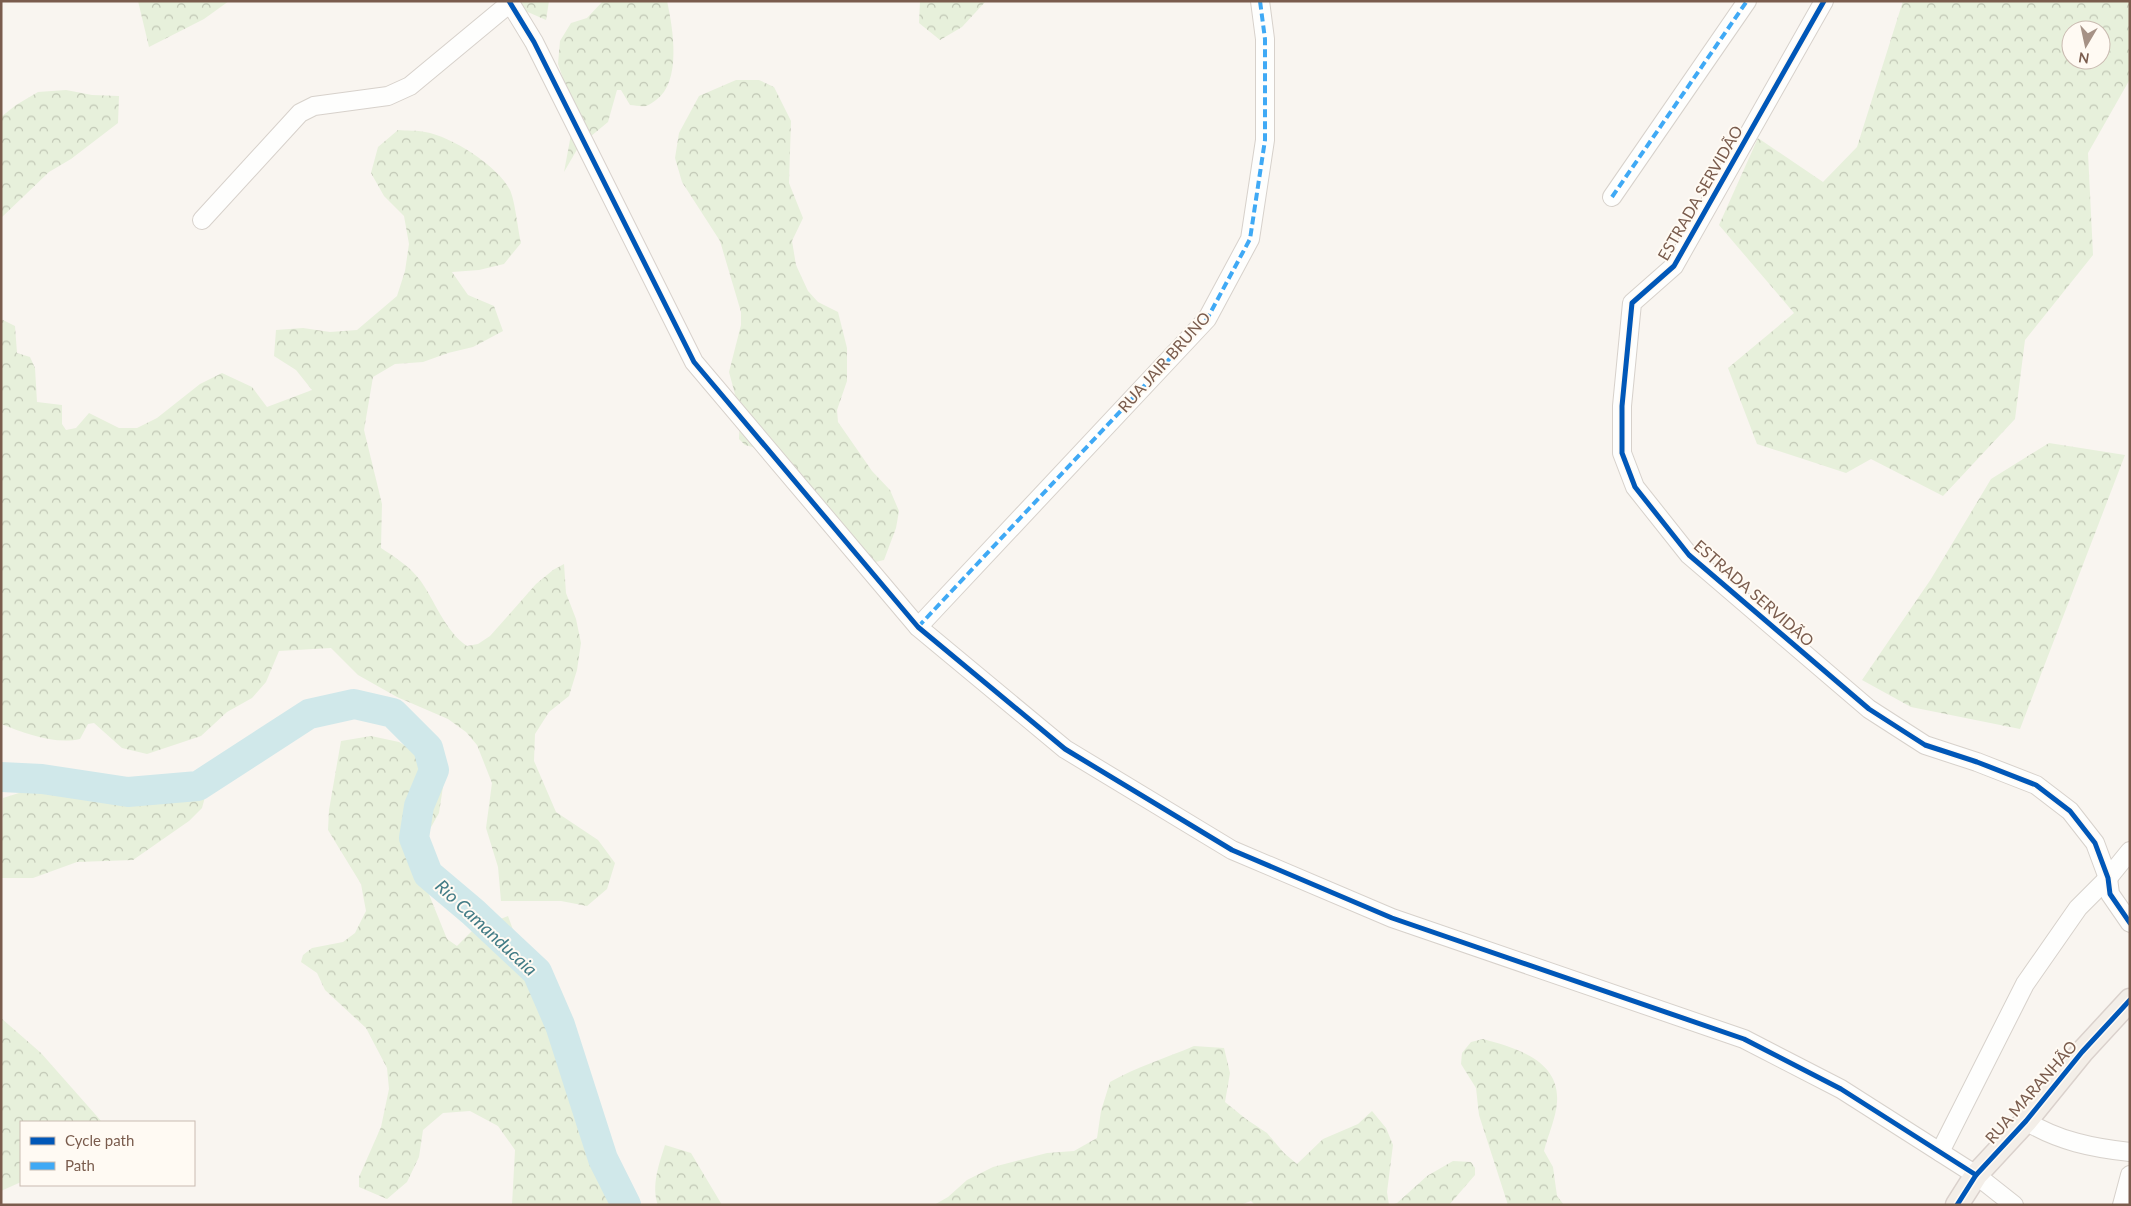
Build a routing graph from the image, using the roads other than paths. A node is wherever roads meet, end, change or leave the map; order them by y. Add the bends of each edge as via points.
1 (1260, 1) edge
2 (1747, 1) edge
3 (1824, 1) edge
4 (510, 2) edge
5 (1612, 197) dead end
6 (202, 220) dead end
7 (918, 627) junction
8 (2130, 851) edge
9 (2108, 878) junction
10 (2130, 923) edge
11 (2130, 1000) edge
12 (2026, 1121) junction
13 (1940, 1152) junction
14 (2130, 1152) edge
15 (1976, 1175) junction
16 (2130, 1175) edge
17 (1956, 1205) edge
18 (2014, 1205) edge
19 (2122, 1205) edge

1 - 7 street, RUA JAIR BRUNO via 1266,39 1265,140 1250,239 1211,311
2 - 5 street
3 - 9 street, ESTRADA SERVIDÃO via 1674,266 1632,303 1622,406 1622,454 1635,487 1689,555 1868,709 1925,744 2036,785 2070,811 2095,843
4 - 6 street via 410,86 388,96 314,106 300,113
4 - 7 street via 534,42 694,362
7 - 13 street via 1065,749 1232,850 1392,918 1744,1039 1841,1088
8 - 9 street
9 - 10 street, ESTRADA SERVIDÃO via 2110,894
9 - 13 street via 2078,908 2025,984
11 - 12 main road, RUA MARANHÃO via 2082,1052
12 - 14 street via 2039,1130 2068,1141
12 - 15 main road, RUA MARANHÃO
13 - 15 street
15 - 17 main road, RUA MARANHÃO
15 - 18 street
16 - 19 street

